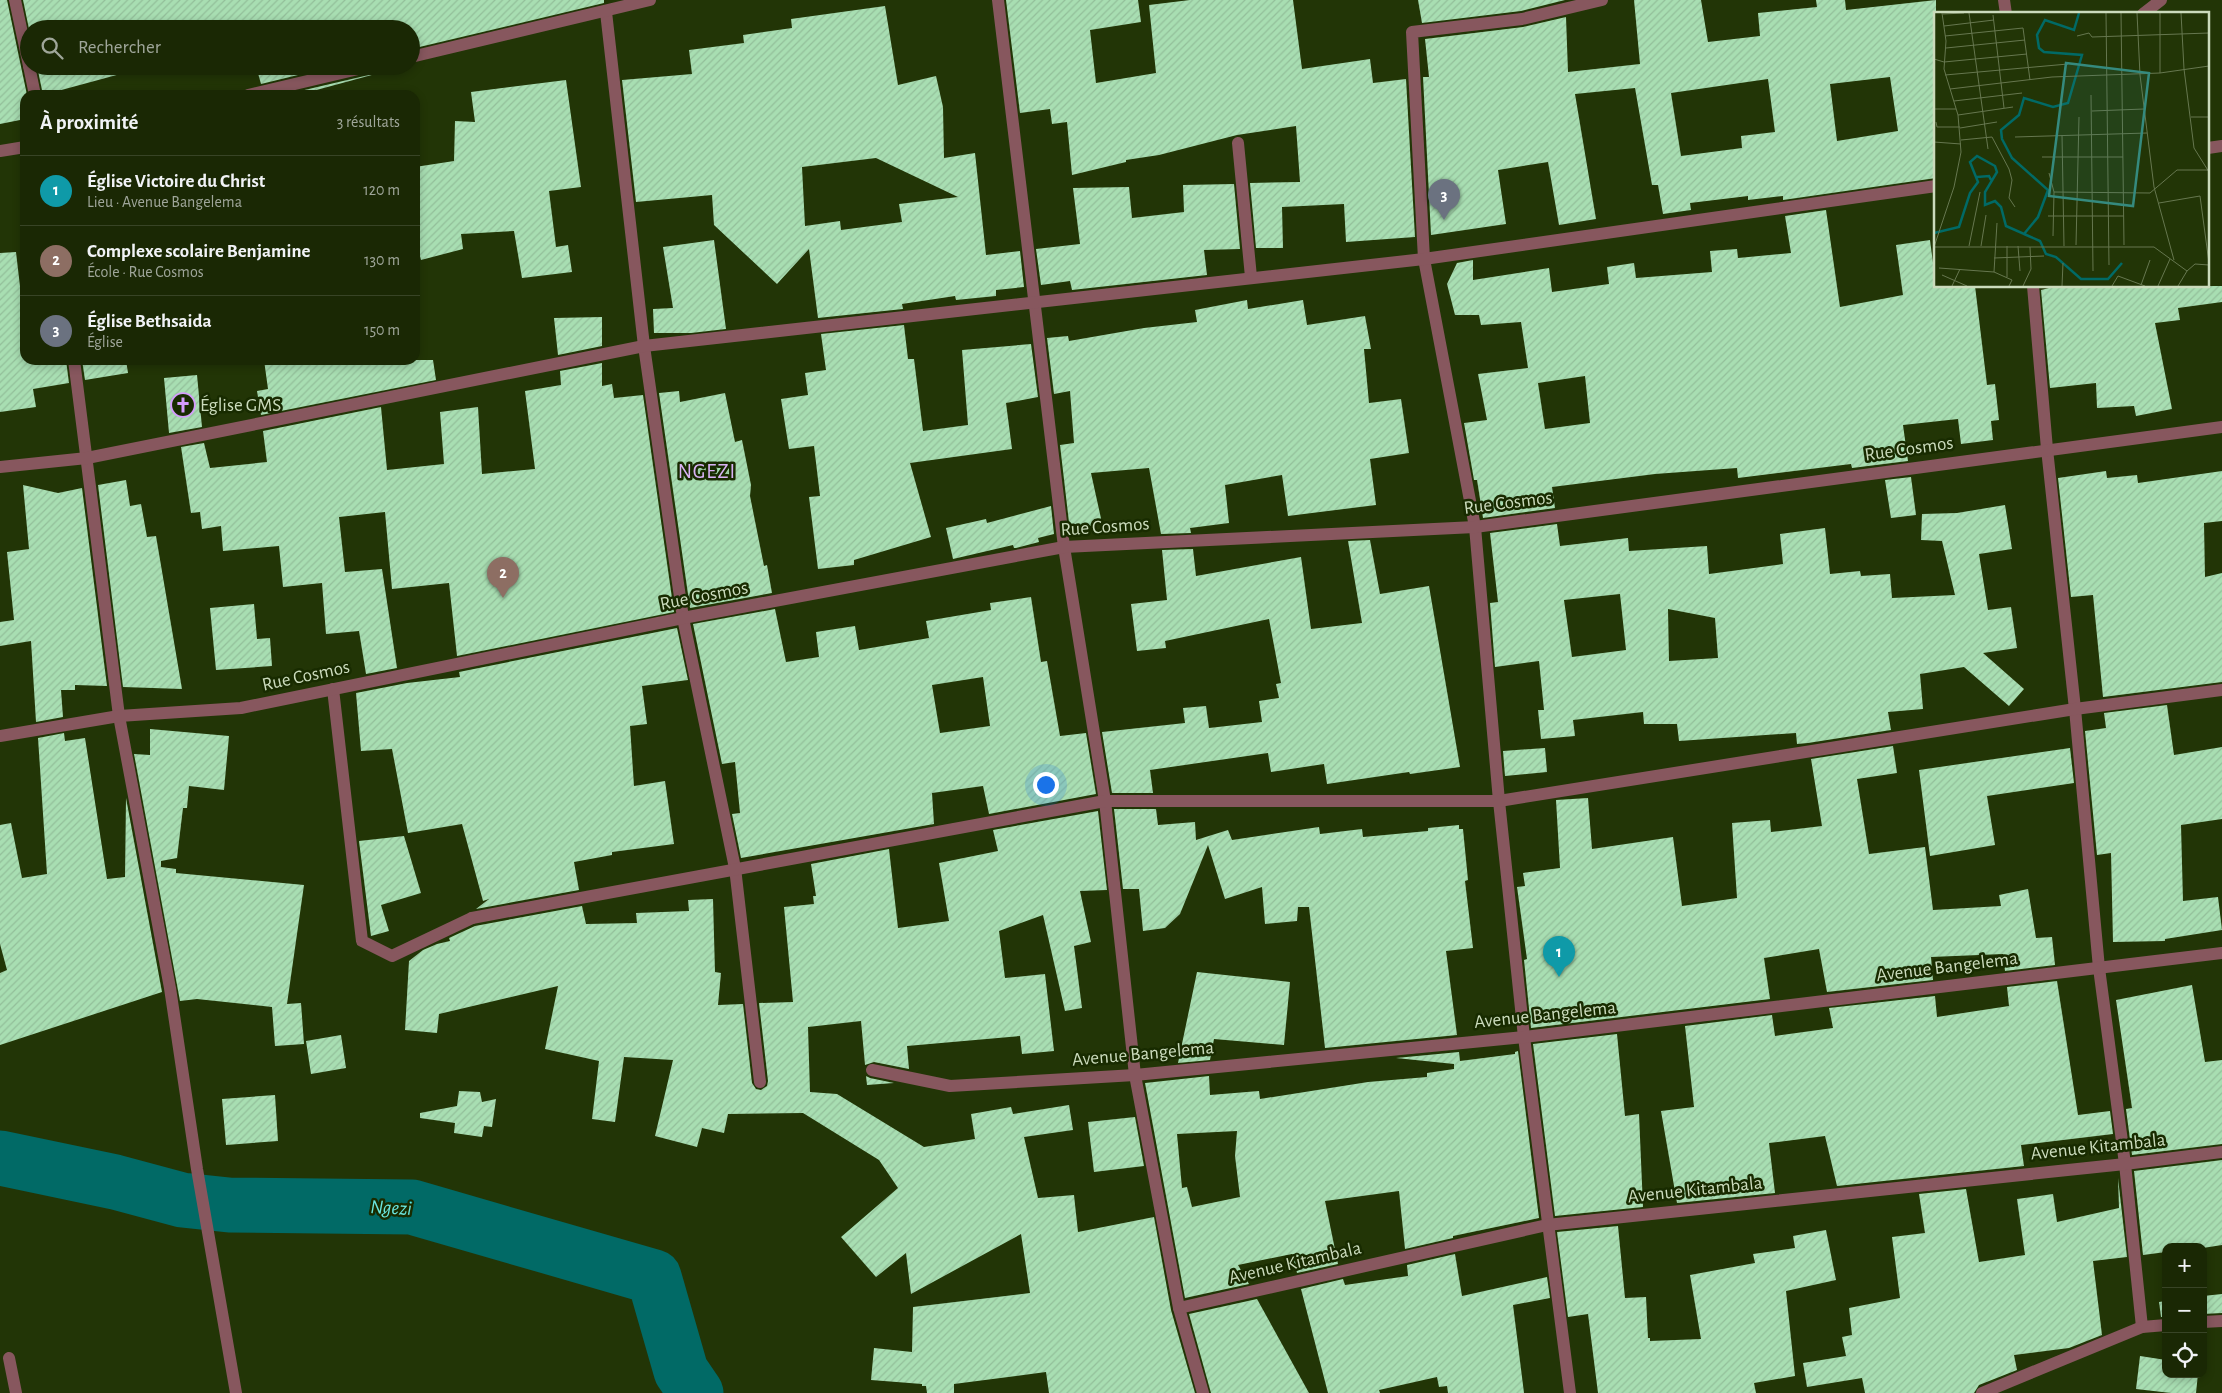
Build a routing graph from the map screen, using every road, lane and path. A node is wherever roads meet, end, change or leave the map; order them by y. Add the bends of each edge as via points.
1 (15, 0) edge
2 (650, 0) edge
3 (998, 0) edge
4 (1602, 0) edge
5 (2161, 0) edge
6 (606, 12) junction
7 (2146, 12) edge
8 (20, 24) edge
9 (420, 55) edge
10 (31, 75) edge
11 (333, 75) edge
12 (34, 90) edge
13 (269, 90) edge
14 (1238, 143) dead end
15 (20, 148) edge
16 (0, 151) edge
17 (1934, 186) edge
18 (1424, 259) junction
19 (1251, 277) junction
20 (2033, 288) edge
21 (1034, 302) junction
22 (644, 346) junction
23 (75, 365) edge
24 (2222, 427) edge
25 (2047, 450) junction
26 (86, 458) junction
27 (0, 467) edge
28 (1475, 527) junction
29 (1064, 547) junction
30 (683, 618) junction
31 (333, 689) junction
32 (2222, 690) edge
33 (2075, 709) junction
34 (119, 716) junction
35 (0, 736) edge
36 (1105, 801) junction
37 (1499, 801) junction
38 (735, 868) junction
39 (2222, 953) edge
40 (2098, 968) junction
41 (1524, 1037) junction
42 (872, 1070) dead end
43 (1135, 1075) junction
44 (760, 1082) dead end
45 (2222, 1152) edge
46 (2125, 1164) junction
47 (1547, 1225) junction
48 (1179, 1308) junction
49 (2222, 1321) edge
50 (2207, 1322) edge
51 (2162, 1325) edge
52 (2142, 1327) junction
53 (9, 1358) dead end
54 (16, 1393) edge
55 (236, 1393) edge
56 (1203, 1393) edge
57 (1570, 1393) edge
58 (1982, 1393) edge

1 - 8 street
2 - 6 street
3 - 21 street
4 - 18 street via 1522,19 1412,32
5 - 7 street
6 - 9 street
6 - 22 street
10 - 12 street
11 - 13 street
14 - 19 street
15 - 16 street
17 - 18 street
18 - 19 street
18 - 28 street
19 - 21 street
20 - 25 street
21 - 22 street
21 - 29 street
22 - 26 street
22 - 30 street
23 - 26 street
24 - 25 street, Rue Cosmos
25 - 28 street, Rue Cosmos
25 - 33 street
26 - 27 street
26 - 34 street
28 - 29 street, Rue Cosmos
28 - 37 street
29 - 30 street, Rue Cosmos
29 - 36 street
30 - 31 street, Rue Cosmos
30 - 38 street
31 - 34 street, Rue Cosmos via 241,708
31 - 38 street via 362,941 392,956 472,918
32 - 33 street
33 - 37 street
33 - 40 street
34 - 35 street, Rue Cosmos
34 - 55 street via 170,988 196,1169
36 - 37 street
36 - 38 street
36 - 43 street
37 - 41 street
38 - 44 street
39 - 40 street, Avenue Bangelema
40 - 41 street, Avenue Bangelema
40 - 46 street
41 - 43 street, Avenue Bangelema
41 - 47 street
42 - 43 street, Avenue Bangelema via 950,1086
43 - 48 street
45 - 46 street, Avenue Kitambala
46 - 47 street, Avenue Kitambala
46 - 52 street
47 - 48 street, Avenue Kitambala
47 - 57 street
48 - 56 street
49 - 50 street
51 - 52 street
52 - 58 street
53 - 54 street

